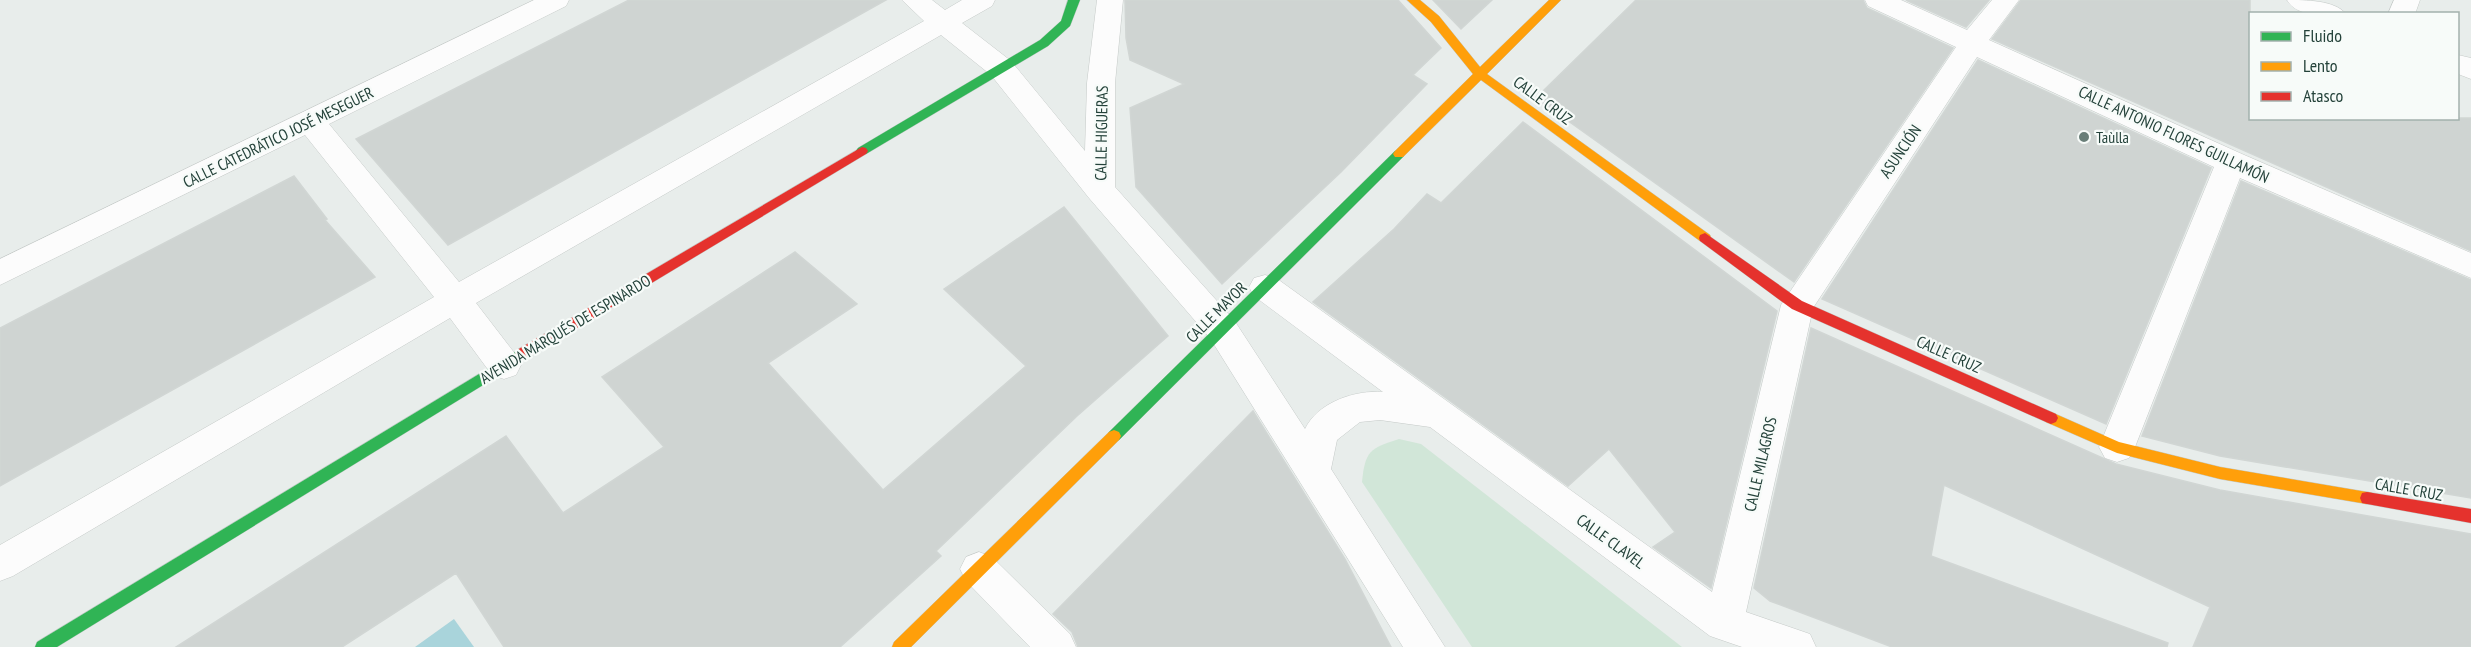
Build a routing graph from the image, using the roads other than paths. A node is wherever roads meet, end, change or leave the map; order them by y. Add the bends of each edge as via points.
1 (556, 0) edge
2 (915, 0) edge
3 (981, 0) edge
4 (1074, 0) edge
5 (1110, 0) edge
6 (1413, 0) edge
7 (1555, 0) edge
8 (1878, 0) edge
9 (2006, 0) edge
10 (2300, 0) edge
11 (2328, 12) edge
12 (942, 21) junction
13 (1973, 42) junction
14 (1001, 69) junction
15 (1480, 74) junction
16 (310, 121) junction
17 (2231, 162) junction
18 (1100, 190) junction
19 (2471, 266) edge
20 (0, 273) edge
21 (1265, 287) junction
22 (455, 300) junction
23 (1797, 305) junction
24 (1222, 329) junction
25 (504, 365) junction
26 (1437, 414) junction
27 (2117, 447) junction
28 (1313, 472) junction
29 (2471, 516) edge
30 (0, 564) edge
31 (979, 569) junction
32 (1724, 623) junction
33 (43, 647) edge
34 (900, 647) edge
35 (1056, 647) edge
36 (1425, 647) edge
37 (1796, 647) edge

1 - 16 street, CALLE CATEDRÁTICO JOSÉ MESEGUER
2 - 12 street
3 - 12 street
4 - 14 street, AVENIDA MARQUÉS DE ESPINARDO via 1066,22 1044,43
5 - 18 street, CALLE HIGUERAS via 1101,83
6 - 15 street, CALLE CRUZ via 1435,19
7 - 15 street, CALLE MAYOR
8 - 13 street, CALLE ANTONIO FLORES GUILLAMÓN
9 - 13 street, ASUNCIÓN
10 - 11 street
12 - 14 street
12 - 22 street
13 - 17 street, CALLE ANTONIO FLORES GUILLAMÓN
13 - 23 street, ASUNCIÓN
14 - 18 street
14 - 25 street, AVENIDA MARQUÉS DE ESPINARDO
15 - 21 street, CALLE MAYOR
15 - 23 street, CALLE CRUZ
16 - 20 street, CALLE CATEDRÁTICO JOSÉ MESEGUER
16 - 22 street
17 - 19 street, CALLE ANTONIO FLORES GUILLAMÓN
17 - 27 street
18 - 24 street, CALLE HIGUERAS
21 - 24 street, CALLE MAYOR
21 - 26 street, CALLE CLAVEL
22 - 25 street
22 - 30 street
23 - 27 street, CALLE CRUZ
23 - 32 street, CALLE MILAGROS
24 - 28 street
24 - 31 street, CALLE MAYOR
25 - 33 street, AVENIDA MARQUÉS DE ESPINARDO
26 - 28 street, CALLE CLAVEL via 1380,406 1353,408 1321,432
26 - 32 street, CALLE CLAVEL
27 - 29 street, CALLE CRUZ via 2220,473
28 - 36 street
31 - 34 street, CALLE MAYOR
31 - 35 street
32 - 37 street, CALLE CLAVEL

